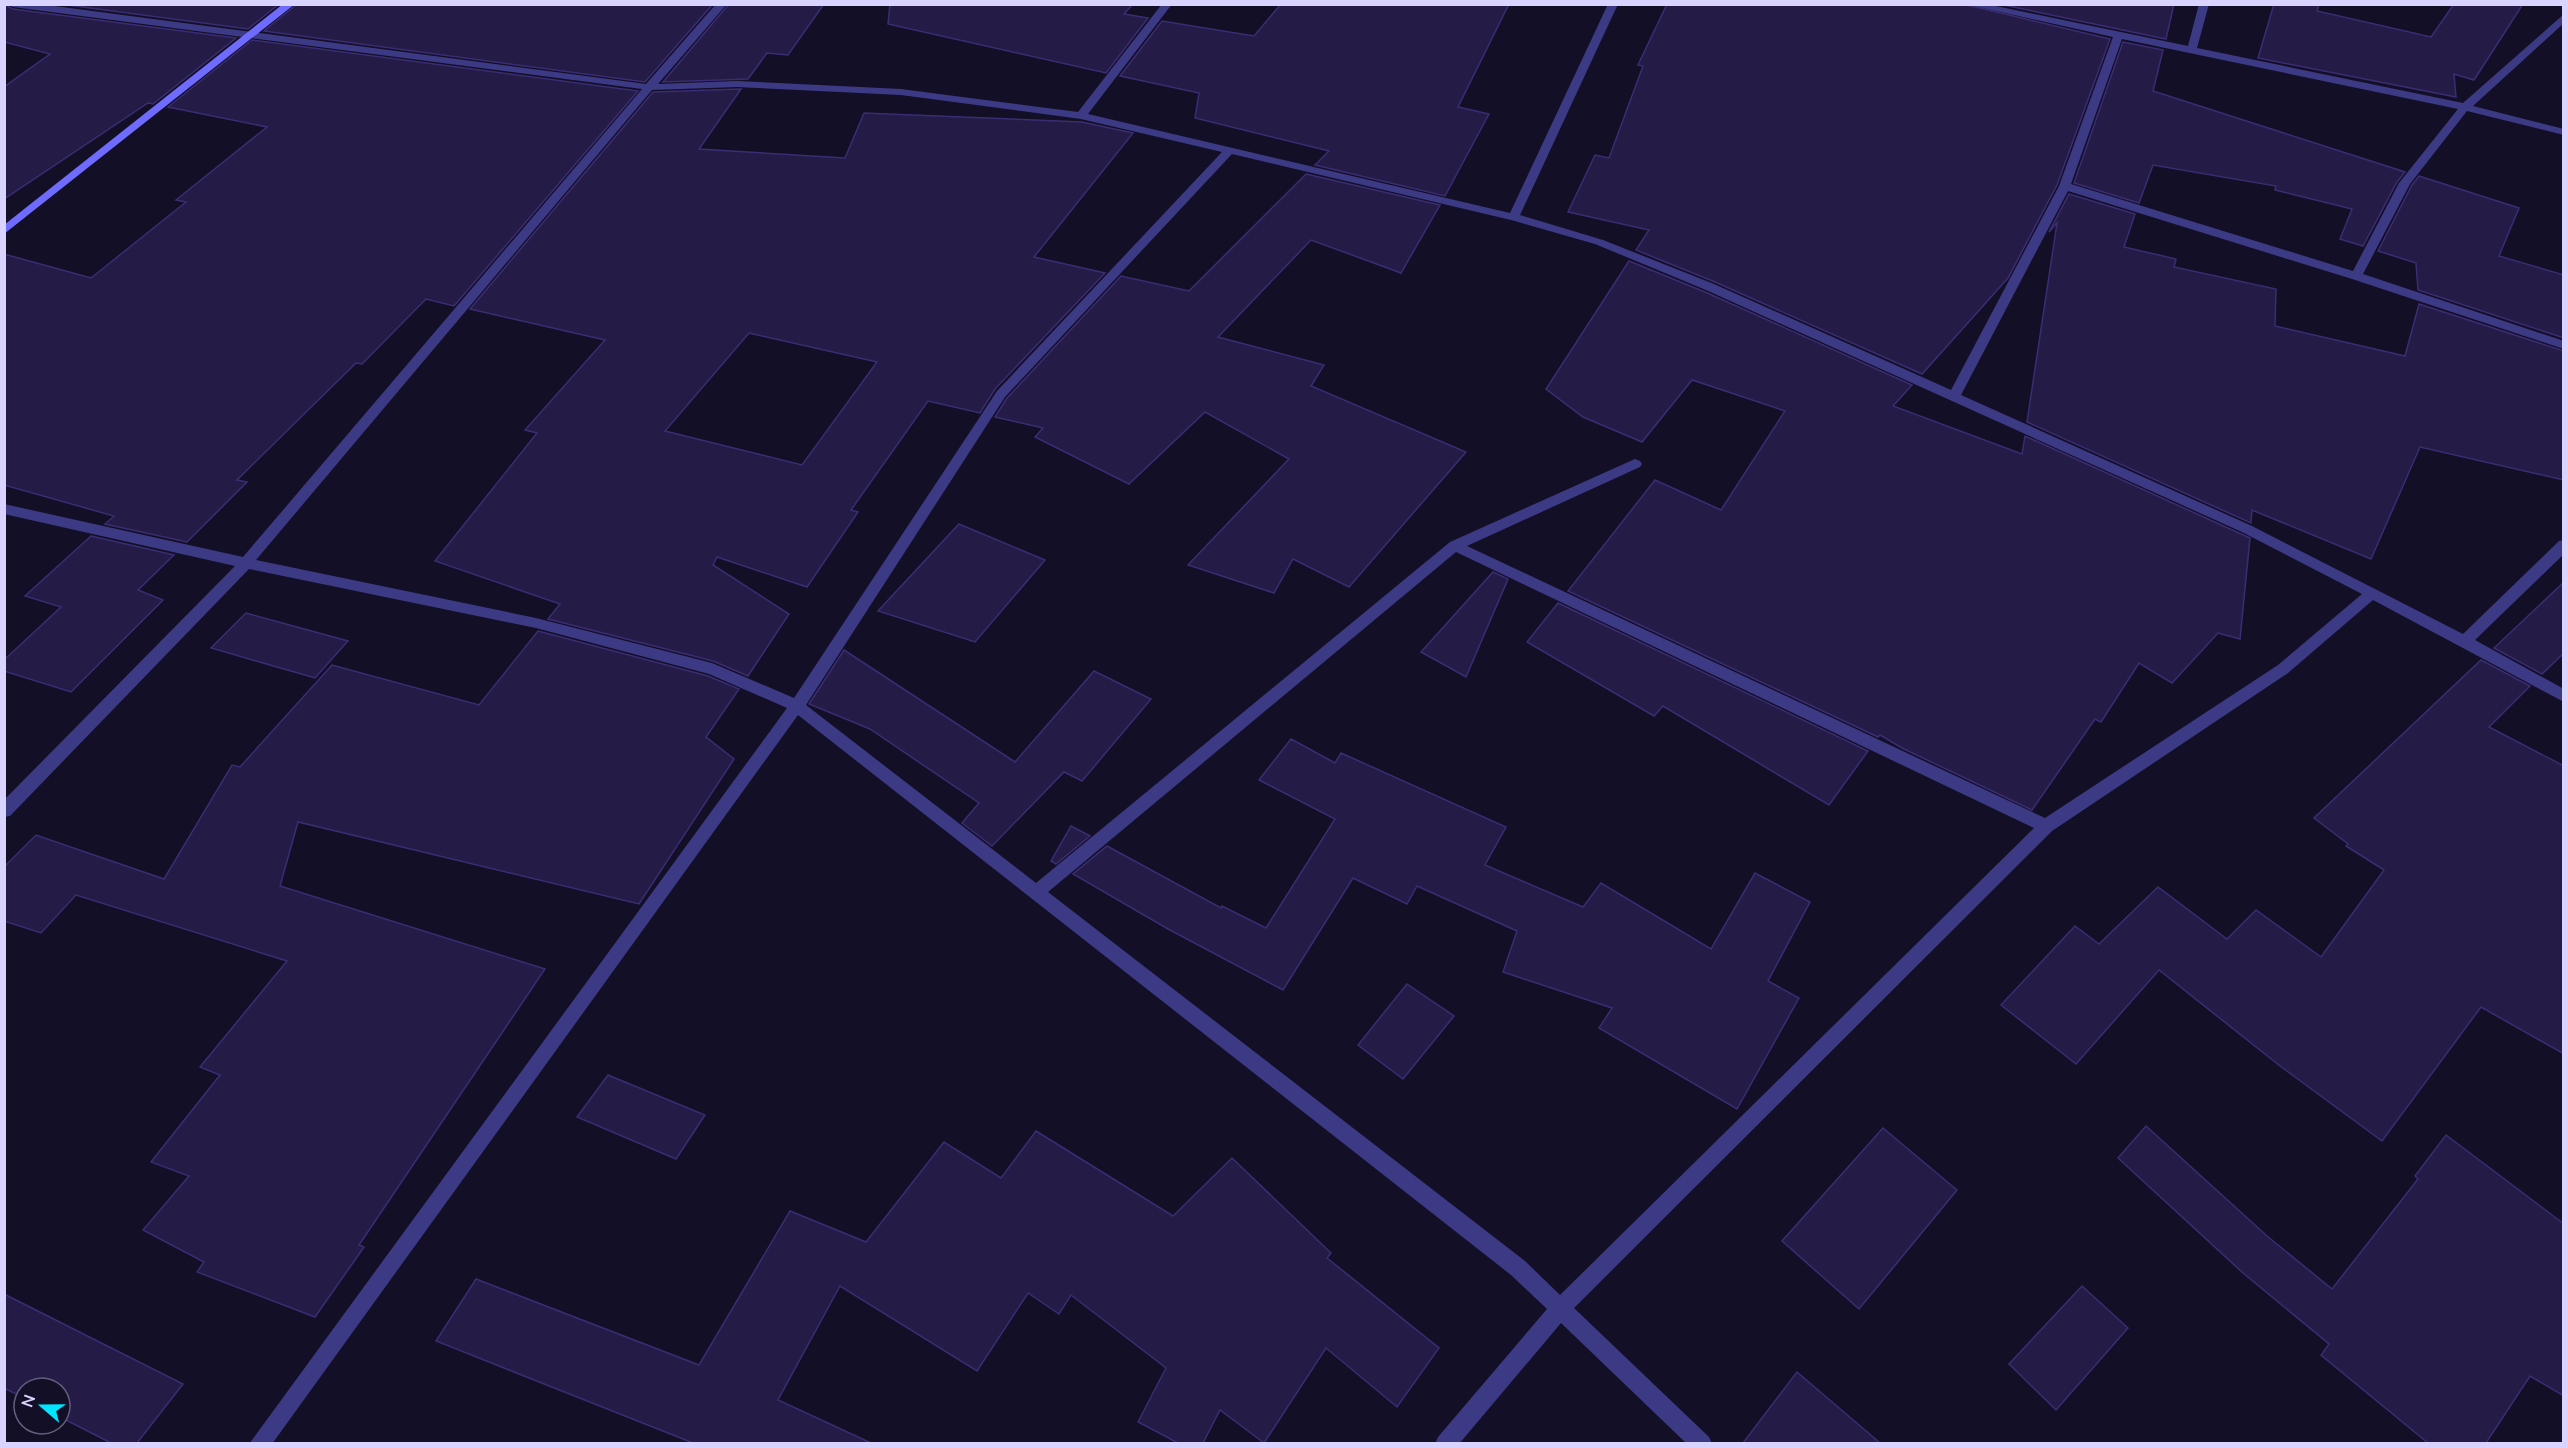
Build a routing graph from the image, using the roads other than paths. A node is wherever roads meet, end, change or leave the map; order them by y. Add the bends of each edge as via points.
1 (14, 4) edge
2 (290, 4) edge
3 (722, 4) edge
4 (1167, 4) edge
5 (1613, 4) edge
6 (1971, 4) edge
7 (2204, 4) edge
8 (2564, 17) edge
9 (2119, 34) junction
10 (251, 35) junction
11 (2192, 49) junction
12 (649, 87) junction
13 (2465, 107) junction
14 (1081, 116) junction
15 (2564, 132) edge
16 (1230, 150) junction
17 (2065, 186) junction
18 (1514, 217) junction
19 (4, 231) edge
20 (2356, 276) junction
21 (2564, 345) edge
22 (1954, 396) junction
23 (1635, 464) dead end
24 (4, 509) edge
25 (2564, 545) edge
26 (1455, 546) junction
27 (246, 563) junction
28 (2371, 594) junction
29 (2466, 641) junction
30 (2564, 696) edge
31 (797, 706) junction
32 (4, 811) edge
33 (2046, 826) junction
34 (1036, 892) junction
35 (1562, 1307) junction
36 (259, 1443) edge
37 (1445, 1443) edge
38 (1702, 1443) edge

1 - 10 street
2 - 10 street
3 - 12 street
4 - 14 street
5 - 18 street
6 - 9 street
7 - 11 street
8 - 13 street
9 - 11 street
9 - 17 street
10 - 12 street
10 - 19 street
11 - 13 street
12 - 14 street via 737,84 901,92
12 - 27 street
13 - 15 street
13 - 20 street via 2405,183
14 - 16 street
16 - 18 street
16 - 31 street via 1001,394
17 - 20 street
17 - 22 street
18 - 22 street via 1619,250 1710,287
20 - 21 street
22 - 28 street via 2247,529
23 - 26 street
24 - 27 street
25 - 29 street
26 - 33 street
26 - 34 street
27 - 31 street via 536,623 712,669
27 - 32 street
28 - 29 street
28 - 33 street via 2283,669
29 - 30 street
31 - 34 street
31 - 36 street
33 - 35 street
34 - 35 street via 1518,1268
35 - 37 street
35 - 38 street

